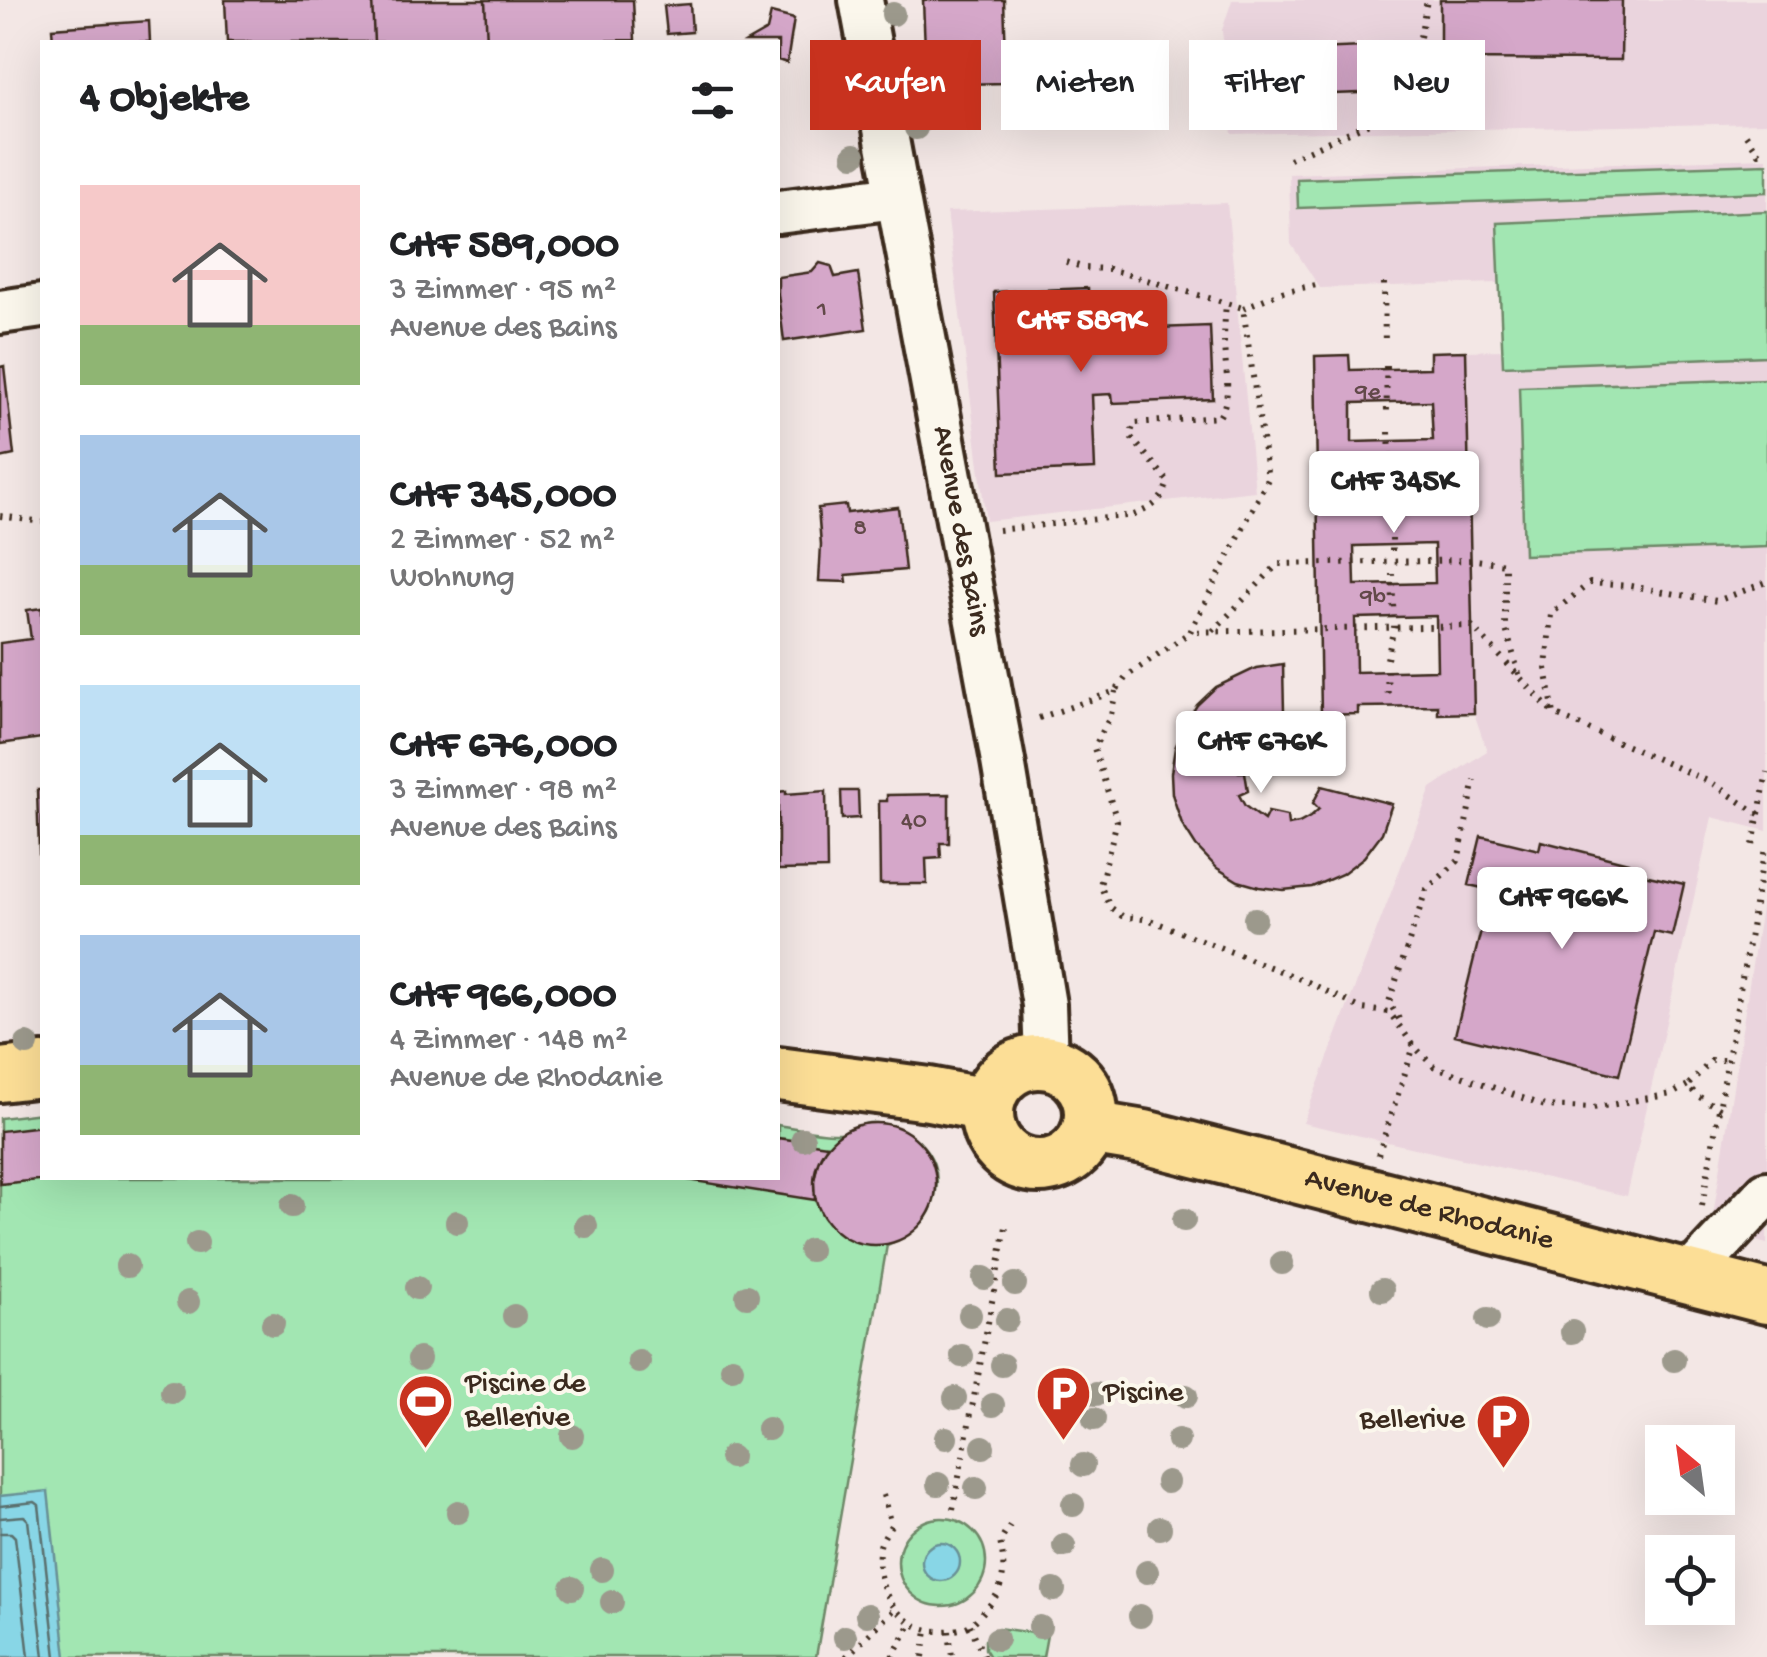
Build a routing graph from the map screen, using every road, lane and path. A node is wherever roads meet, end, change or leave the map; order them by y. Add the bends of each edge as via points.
1 (860, 0) edge
2 (1428, 0) edge
3 (1746, 136) dead end
4 (1767, 152) edge
5 (1289, 159) dead end
6 (897, 197) junction
7 (780, 212) edge
8 (1066, 262) dead end
9 (1384, 283) dead end
10 (1321, 284) dead end
11 (1226, 303) junction
12 (40, 306) edge
13 (1243, 308) junction
14 (0, 312) edge
15 (1385, 346) dead end
16 (1386, 366) dead end
17 (1387, 412) dead end
18 (1388, 432) dead end
19 (1391, 481) dead end
20 (1392, 500) dead end
21 (0, 516) edge
22 (40, 522) edge
23 (998, 530) dead end
24 (1392, 550) dead end
25 (1392, 574) dead end
26 (1767, 582) edge
27 (1394, 627) junction
28 (1190, 632) junction
29 (1213, 632) junction
30 (1387, 659) dead end
31 (1387, 670) dead end
32 (1520, 678) junction
33 (1116, 691) junction
34 (1388, 700) dead end
35 (1554, 714) junction
36 (1039, 718) dead end
37 (1767, 772) edge
38 (1476, 780) dead end
39 (1759, 814) junction
40 (1753, 845) dead end
41 (1765, 848) edge
42 (1414, 1046) junction
43 (1729, 1060) junction
44 (1046, 1062) junction
45 (40, 1070) edge
46 (780, 1074) edge
47 (0, 1075) edge
48 (1688, 1084) junction
49 (987, 1105) junction
50 (1720, 1109) junction
51 (1089, 1128) junction
52 (1377, 1159) dead end
53 (1767, 1193) edge
54 (1699, 1221) dead end
55 (1006, 1227) dead end
56 (1688, 1277) junction
57 (1767, 1297) edge
58 (883, 1495) dead end
59 (953, 1510) dead end
60 (1012, 1522) dead end
61 (895, 1609) junction
62 (910, 1625) junction
63 (970, 1625) junction
64 (927, 1631) junction
65 (949, 1631) junction
66 (846, 1657) edge
67 (892, 1657) edge
68 (923, 1657) edge
69 (952, 1657) edge
70 (984, 1657) edge

1 - 6 street, Avenue des Bains
2 - 5 path via 1407,106
3 - 4 path
6 - 7 street
6 - 44 street, Avenue des Bains via 1003,762 1044,1005
8 - 11 path
9 - 15 path
10 - 13 path
11 - 13 path
11 - 23 path via 1228,383 1219,417 1134,423 1130,436 1168,481 1154,507
12 - 14 street
13 - 28 path via 1268,479
16 - 17 path
18 - 19 path
20 - 24 path
21 - 22 path
25 - 27 path
26 - 35 path via 1717,601 1590,583 1551,614 1546,668
27 - 29 path
27 - 30 path
27 - 32 path via 1472,626
28 - 29 path
28 - 33 path
29 - 32 path via 1278,564 1504,564 1505,626
31 - 34 path
32 - 35 path
33 - 36 path
33 - 42 path via 1094,748 1117,821 1100,885 1110,907 1362,1009 1389,1012
35 - 39 path via 1712,783
37 - 39 path
38 - 42 path via 1458,861 1426,890 1389,1002
39 - 40 path
41 - 43 path
42 - 48 path via 1433,1066 1545,1106 1594,1108 1672,1094
42 - 52 path
43 - 48 path via 1712,1060
43 - 50 path
44 - 49 main road via 1001,1076
44 - 51 main road via 1063,1067 1087,1092
45 - 47 main road
46 - 49 main road
48 - 50 path
49 - 51 main road via 990,1135 1024,1164 1071,1156
50 - 54 path
51 - 56 main road, Avenue de Rhodanie
53 - 56 street
55 - 59 path
56 - 57 main road, Avenue de Rhodanie
58 - 61 path via 891,1526 878,1568
60 - 63 path via 1000,1542 1004,1580
61 - 62 path
61 - 66 path
62 - 64 path
62 - 67 path
63 - 65 path
63 - 70 path
64 - 65 path
64 - 68 path
65 - 69 path

